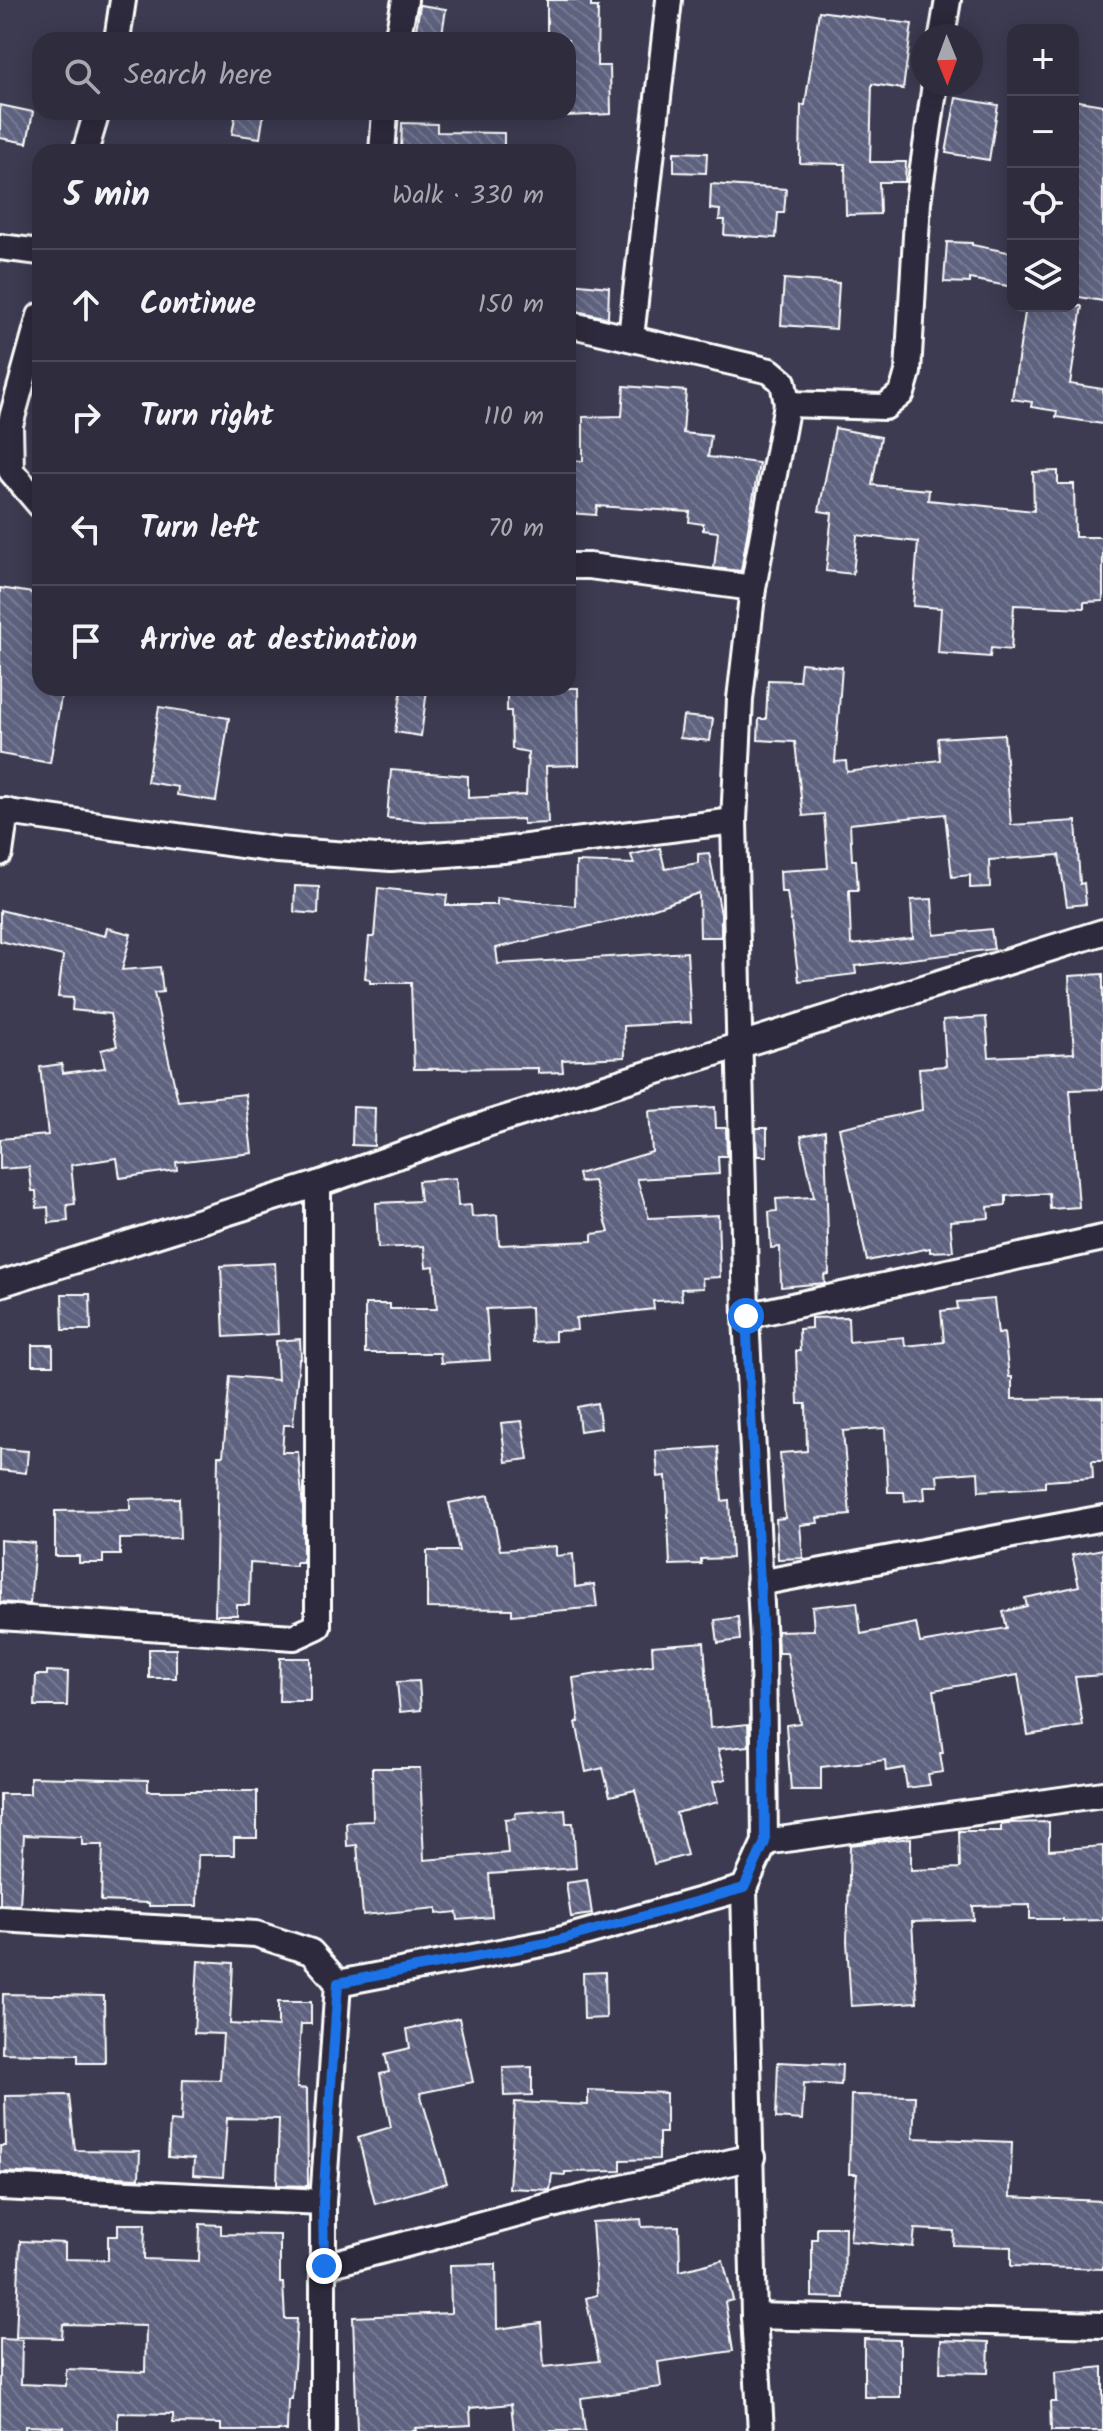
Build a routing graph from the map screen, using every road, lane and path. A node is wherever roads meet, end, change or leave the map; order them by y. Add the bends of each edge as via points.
1 (123, 0) edge
2 (405, 0) edge
3 (669, 0) edge
4 (948, 0) edge
5 (944, 24) edge
6 (118, 32) edge
7 (399, 32) edge
8 (933, 96) edge
9 (95, 120) edge
10 (384, 120) edge
11 (87, 144) edge
12 (383, 144) edge
13 (0, 247) edge
14 (32, 251) edge
15 (576, 326) edge
16 (631, 337) junction
17 (32, 345) edge
18 (787, 404) junction
19 (32, 496) edge
20 (576, 566) edge
21 (753, 588) junction
22 (3, 811) edge
23 (734, 821) junction
24 (0, 853) edge
25 (1103, 932) edge
26 (739, 1047) junction
27 (318, 1184) junction
28 (1103, 1238) edge
29 (0, 1284) edge
30 (746, 1316) junction
31 (1103, 1518) edge
32 (759, 1583) junction
33 (0, 1617) edge
34 (1103, 1794) edge
35 (765, 1842) junction
36 (744, 1888) junction
37 (0, 1919) edge
38 (338, 1983) junction
39 (752, 2157) junction
40 (0, 2187) edge
41 (323, 2202) junction
42 (324, 2266) junction
43 (754, 2316) junction
44 (1103, 2325) edge
45 (323, 2431) edge
46 (761, 2431) edge

1 - 6 street
2 - 7 street
3 - 16 street
4 - 5 street
8 - 18 street via 918,202 908,372 902,393 885,407
9 - 11 street
10 - 12 street
13 - 14 street
15 - 16 street
16 - 18 street via 770,371 783,382
17 - 19 street via 10,440 11,471
18 - 21 street
20 - 21 street
21 - 23 street
22 - 23 street via 277,850 391,858 503,850
22 - 24 street
23 - 26 street
25 - 26 street
26 - 27 street via 487,1124
26 - 30 street
27 - 29 street
27 - 33 street via 318,1626 294,1637
28 - 30 street
30 - 32 street
31 - 32 street
32 - 35 street
34 - 35 street
35 - 36 street
36 - 38 street via 552,1942
36 - 39 street
37 - 38 street via 256,1934 311,1952
38 - 41 street
39 - 42 street
39 - 43 street
40 - 41 street
41 - 42 street
42 - 45 street
43 - 44 street
43 - 46 street

